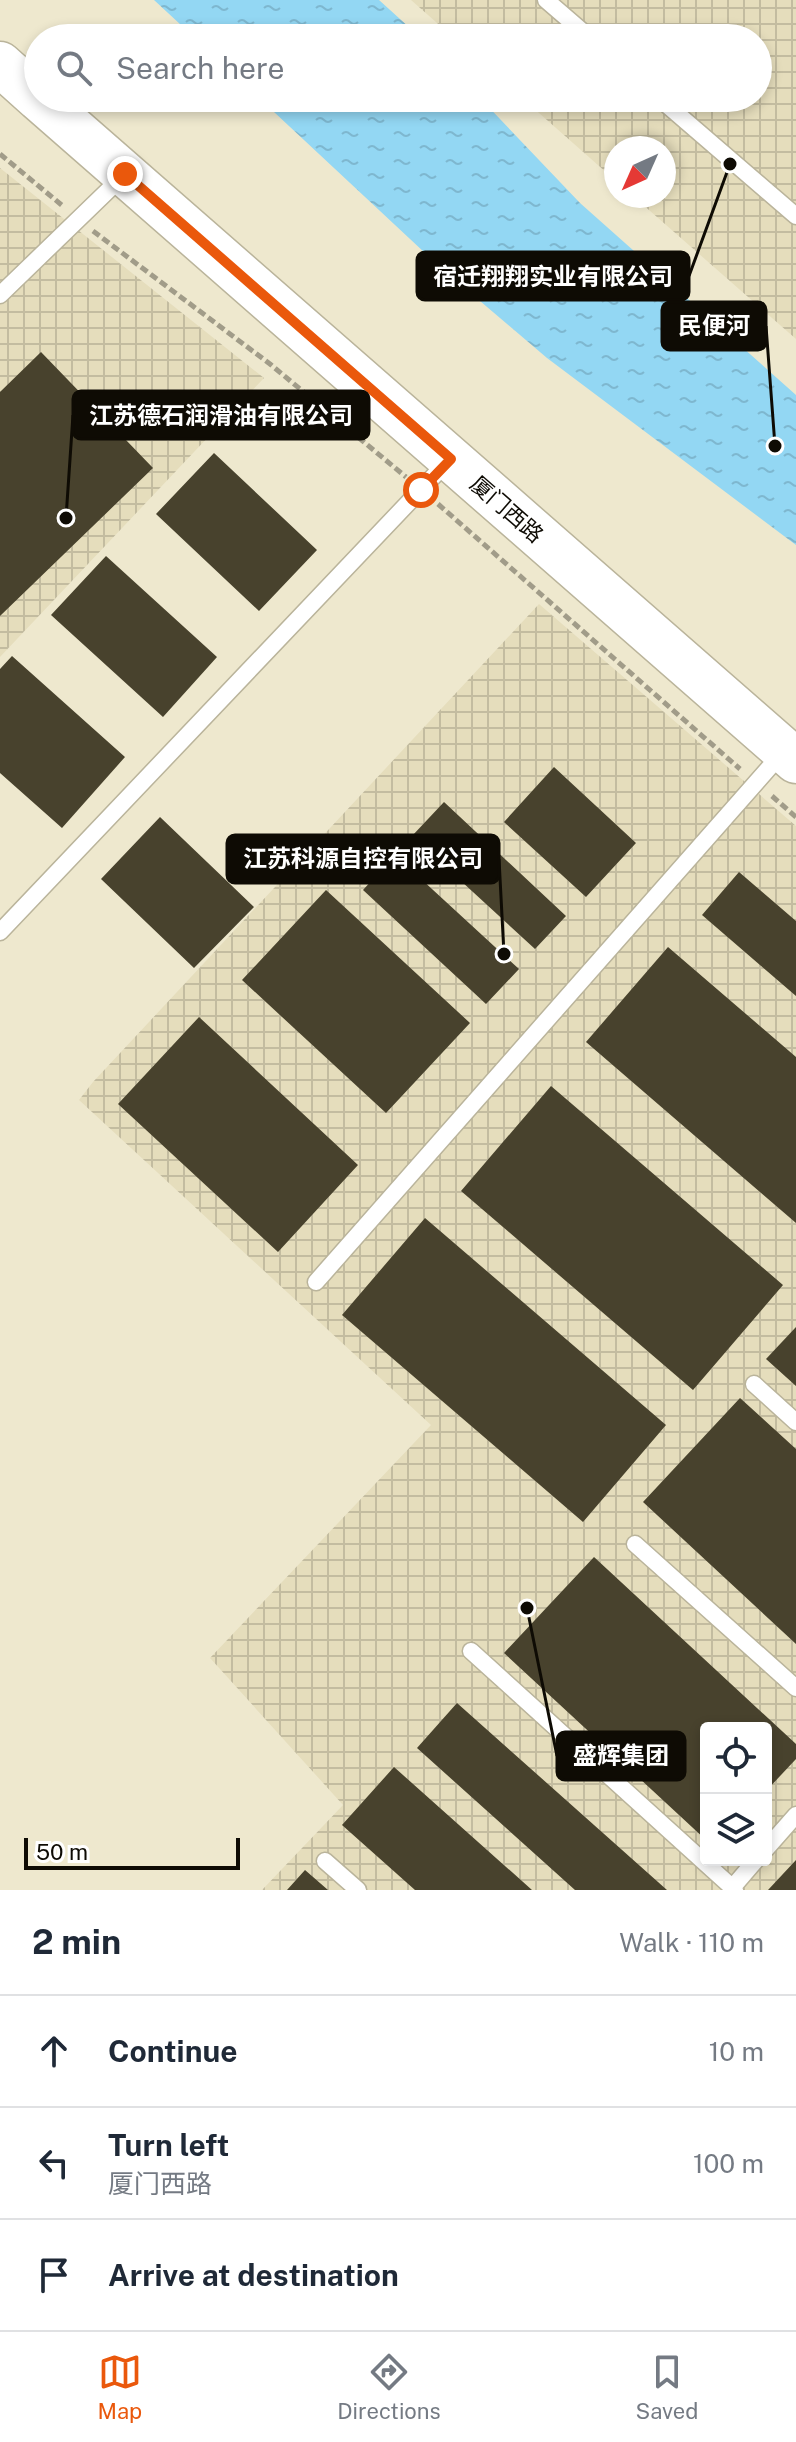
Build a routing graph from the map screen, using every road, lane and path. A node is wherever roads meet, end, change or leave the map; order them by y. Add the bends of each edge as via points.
1 (546, 0) edge
2 (574, 24) edge
3 (0, 64) edge
4 (24, 85) edge
5 (54, 112) edge
6 (675, 112) edge
7 (125, 174) junction
8 (796, 216) edge
9 (0, 295) edge
10 (451, 459) junction
11 (790, 756) edge
12 (0, 932) edge
13 (316, 1282) dead end
14 (754, 1384) dead end
15 (796, 1422) edge
16 (635, 1544) dead end
17 (471, 1651) dead end
18 (796, 1688) edge
19 (796, 1815) edge
20 (772, 1842) edge
21 (325, 1861) dead end
22 (751, 1866) edge
23 (733, 1889) edge
24 (358, 1890) edge

1 - 2 lane
3 - 4 street, 厦门西路
5 - 7 street, 厦门西路
6 - 8 lane
7 - 9 lane
7 - 10 street, 厦门西路
10 - 11 street, 厦门西路
10 - 12 lane
11 - 13 lane
14 - 15 lane
16 - 18 lane
17 - 23 lane
19 - 20 lane
21 - 24 lane
22 - 23 lane

